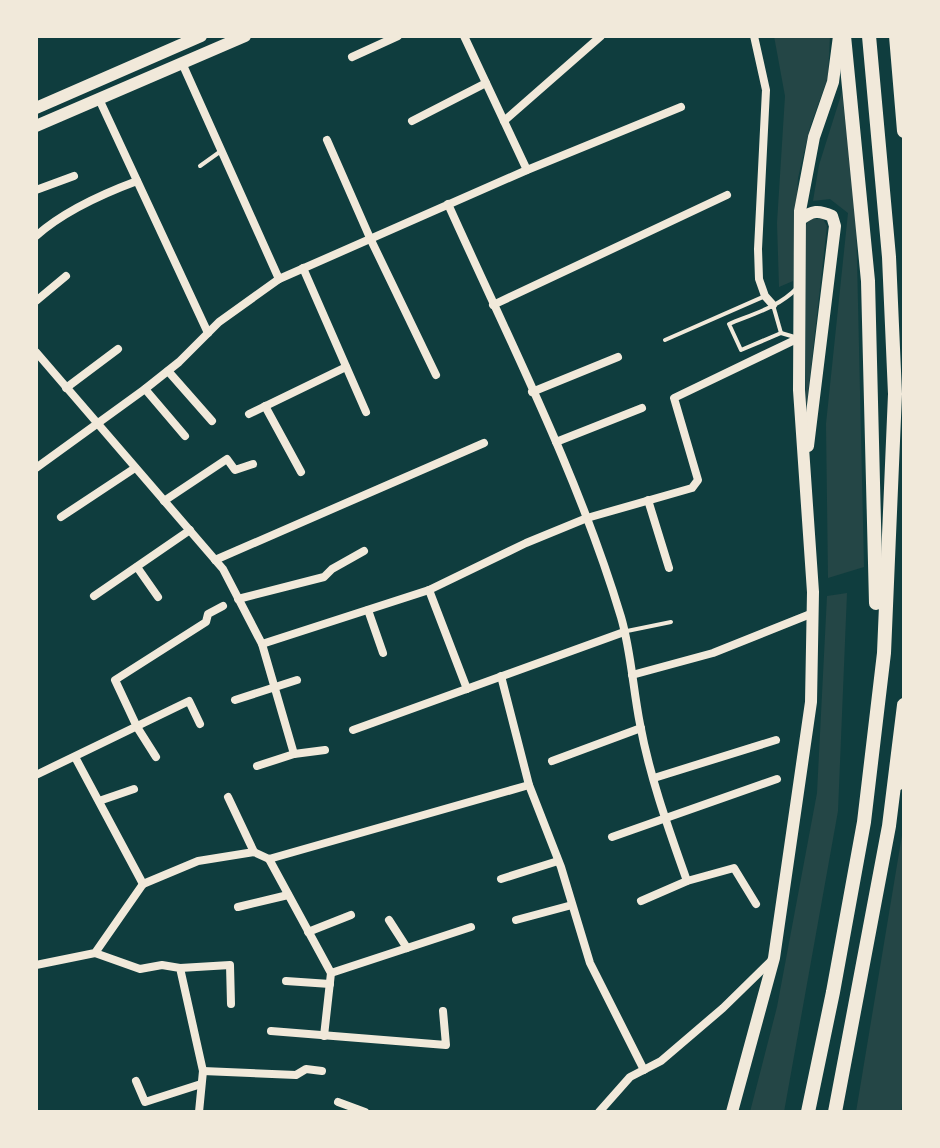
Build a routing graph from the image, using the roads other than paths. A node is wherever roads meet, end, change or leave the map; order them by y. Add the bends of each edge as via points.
1 (201, 36) edge
2 (245, 36) edge
3 (398, 36) edge
4 (464, 36) edge
5 (601, 36) edge
6 (754, 36) edge
7 (842, 36) edge
8 (869, 36) edge
9 (896, 36) edge
10 (175, 46) junction
11 (352, 57) dead end
12 (182, 63) junction
13 (486, 83) junction
14 (99, 99) junction
15 (37, 104) edge
16 (681, 107) dead end
17 (412, 121) dead end
18 (504, 121) junction
19 (36, 126) edge
20 (904, 131) edge
21 (327, 140) dead end
22 (221, 151) junction
23 (200, 166) dead end
24 (527, 170) junction
25 (74, 176) dead end
26 (137, 181) junction
27 (36, 190) edge
28 (727, 195) dead end
29 (448, 204) junction
30 (800, 220) junction
31 (36, 236) edge
32 (370, 238) junction
33 (303, 268) junction
34 (66, 276) dead end
35 (279, 279) junction
36 (799, 287) junction
37 (765, 296) junction
38 (36, 301) edge
39 (493, 305) junction
40 (773, 305) junction
41 (208, 333) junction
42 (781, 333) junction
43 (799, 338) junction
44 (665, 340) dead end
45 (118, 349) dead end
46 (36, 352) edge
47 (618, 357) dead end
48 (346, 367) junction
49 (168, 371) junction
50 (436, 375) dead end
51 (66, 388) junction
52 (145, 389) junction
53 (532, 392) junction
54 (265, 406) junction
55 (642, 408) dead end
56 (366, 412) dead end
57 (249, 414) dead end
58 (212, 421) dead end
59 (97, 425) junction
60 (185, 436) dead end
61 (556, 442) junction
62 (484, 443) dead end
63 (253, 464) dead end
64 (36, 468) edge
65 (135, 468) junction
66 (301, 472) dead end
67 (804, 474) junction
68 (648, 500) junction
69 (164, 501) junction
70 (61, 517) dead end
71 (587, 518) junction
72 (190, 530) junction
73 (364, 551) dead end
74 (215, 560) junction
75 (137, 567) junction
76 (669, 568) dead end
77 (429, 590) junction
78 (94, 596) dead end
79 (158, 597) dead end
80 (238, 599) junction
81 (223, 606) dead end
82 (368, 610) junction
83 (813, 613) junction
84 (671, 622) dead end
85 (624, 632) junction
86 (262, 644) junction
87 (383, 653) dead end
88 (632, 675) junction
89 (501, 676) junction
90 (297, 680) dead end
91 (274, 686) junction
92 (467, 689) junction
93 (235, 700) dead end
94 (904, 705) edge
95 (200, 724) dead end
96 (137, 727) junction
97 (641, 728) junction
98 (353, 730) dead end
99 (776, 740) dead end
100 (325, 750) dead end
101 (294, 754) junction
102 (75, 757) junction
103 (156, 757) dead end
104 (552, 761) dead end
105 (871, 763) junction
106 (257, 766) dead end
107 (904, 768) edge
108 (36, 775) edge
109 (654, 778) junction
110 (777, 779) dead end
111 (529, 785) junction
112 (134, 789) dead end
113 (228, 797) dead end
114 (99, 801) junction
115 (664, 818) junction
116 (890, 818) junction
117 (612, 837) dead end
118 (254, 852) junction
119 (269, 859) junction
120 (558, 861) junction
121 (501, 879) dead end
122 (687, 881) junction
123 (143, 884) junction
124 (288, 895) junction
125 (641, 901) dead end
126 (756, 904) dead end
127 (572, 905) junction
128 (238, 907) dead end
129 (351, 915) dead end
130 (389, 920) dead end
131 (516, 920) dead end
132 (471, 927) dead end
133 (308, 932) junction
134 (407, 948) junction
135 (95, 953) junction
136 (774, 958) junction
137 (36, 965) edge
138 (180, 968) junction
139 (331, 973) junction
140 (286, 981) dead end
141 (330, 984) junction
142 (231, 1004) dead end
143 (443, 1011) dead end
144 (271, 1031) dead end
145 (324, 1036) junction
146 (644, 1070) junction
147 (203, 1071) junction
148 (322, 1071) dead end
149 (136, 1081) dead end
150 (201, 1084) junction
151 (338, 1102) dead end
152 (199, 1112) edge
153 (365, 1112) edge
154 (599, 1112) edge
155 (732, 1112) edge
156 (808, 1112) edge
157 (835, 1112) edge

1 - 10 main road
2 - 12 main road
3 - 11 street
4 - 13 street
5 - 18 street
6 - 37 street via 766,90 758,249
7 - 30 main road via 814,137
7 - 105 highway via 868,281 877,586
8 - 105 highway via 895,394 884,653
9 - 20 highway
10 - 12 main road
10 - 15 main road
12 - 14 main road
12 - 22 street
13 - 17 street
13 - 18 street
14 - 19 main road
14 - 26 street
16 - 24 street
18 - 24 street
21 - 32 street
22 - 23 lane
22 - 35 street
24 - 29 street
25 - 27 street
26 - 31 street via 106,192
26 - 41 street
28 - 39 street
29 - 32 street
29 - 39 street
30 - 36 main road
30 - 67 main road via 821,210 832,216 835,226
32 - 33 street
32 - 50 street
33 - 35 street
33 - 48 street
34 - 38 street
35 - 41 street
36 - 40 lane
36 - 43 main road
37 - 40 street
37 - 44 lane
39 - 53 street
40 - 42 lane
40 - 42 lane via 729,324 741,350
41 - 49 street
42 - 43 lane
43 - 67 main road
43 - 68 street via 674,398 698,480 692,488
45 - 51 street
46 - 51 street
47 - 53 street
48 - 54 street
48 - 56 street
49 - 52 street
49 - 58 street
51 - 59 street
52 - 59 street
52 - 60 street
53 - 61 street
54 - 57 street
54 - 66 street
55 - 61 street
59 - 64 street
59 - 65 street
61 - 71 street
62 - 74 street
63 - 69 street via 235,470 227,459
65 - 69 street
65 - 70 street
67 - 83 main road
68 - 71 street
68 - 76 street
69 - 72 street
71 - 77 street
71 - 85 street
72 - 74 street
72 - 75 street
73 - 80 street via 324,577
74 - 80 street
75 - 78 street
75 - 79 street
77 - 82 street
77 - 92 street
80 - 86 street
81 - 96 street via 115,680
82 - 86 street
82 - 87 street
83 - 88 street via 713,653
83 - 136 main road via 811,702
84 - 85 lane
85 - 88 street
85 - 89 street
86 - 91 street
88 - 97 street
89 - 92 street
89 - 111 street
90 - 91 street
91 - 93 street
91 - 101 street
92 - 98 street
94 - 116 highway
95 - 96 street via 189,701
96 - 102 street
96 - 103 street
97 - 104 street
97 - 109 street
99 - 109 street
100 - 101 street
101 - 106 street
102 - 108 street
102 - 114 street
105 - 156 highway
107 - 116 street
109 - 115 street
110 - 115 street
111 - 119 street
111 - 120 street
112 - 114 street
113 - 118 street
114 - 123 street
115 - 117 street
115 - 122 street
116 - 157 highway
118 - 119 street
118 - 123 street via 198,861
119 - 124 street
120 - 121 street
120 - 127 street
122 - 125 street
122 - 126 street via 734,868
123 - 135 street
124 - 128 street
124 - 133 street
127 - 131 street
127 - 146 street via 590,963
129 - 133 street
130 - 134 street
132 - 134 street
133 - 139 street
134 - 139 street
135 - 137 street
135 - 138 street via 140,969
136 - 146 street via 723,1008
136 - 155 main road
138 - 142 street via 230,965
138 - 147 street
139 - 141 street
140 - 141 street
141 - 145 street
143 - 145 street via 446,1045
144 - 145 street
146 - 154 street via 630,1077
147 - 148 street
147 - 150 street
149 - 150 street via 145,1102
150 - 152 street
151 - 153 street

